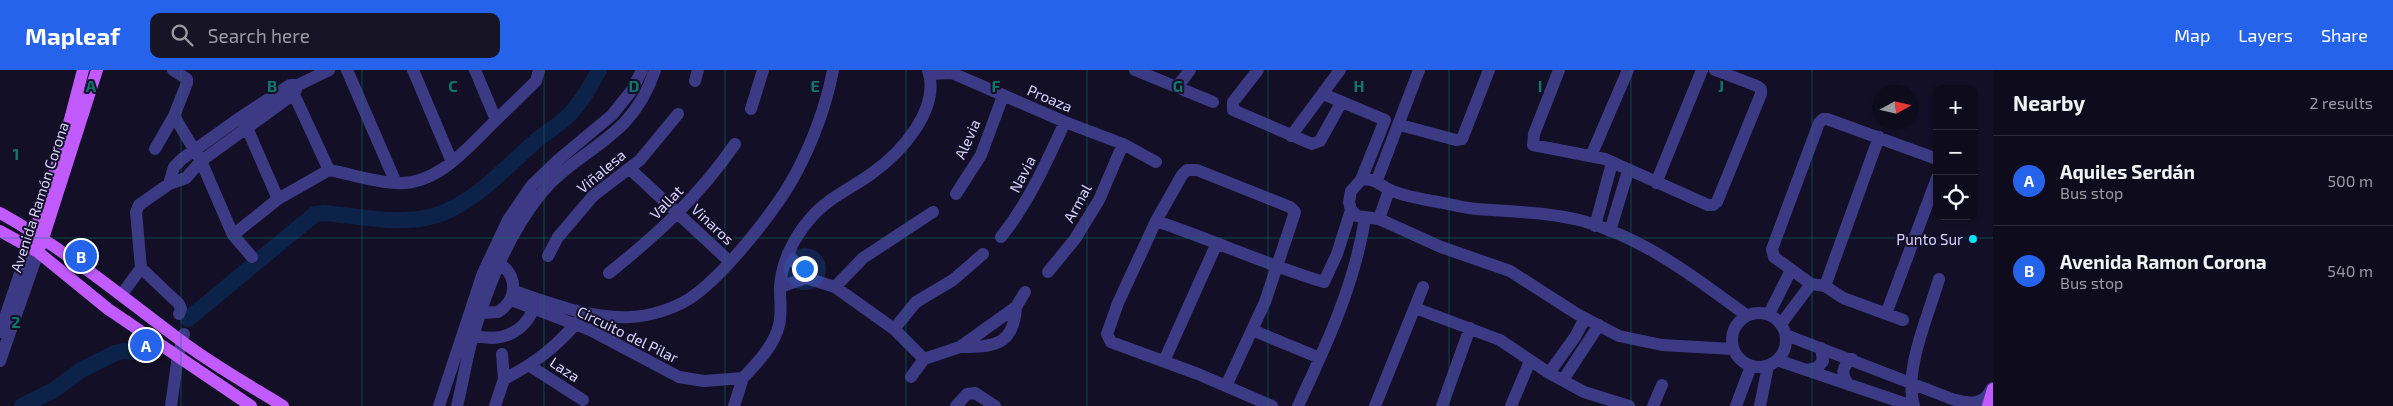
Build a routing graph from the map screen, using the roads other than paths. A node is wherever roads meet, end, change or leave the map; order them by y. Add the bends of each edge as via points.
1 (83, 70) edge
2 (97, 70) edge
3 (173, 70) edge
4 (329, 70) edge
5 (347, 70) edge
6 (413, 70) edge
7 (474, 70) edge
8 (539, 70) edge
9 (642, 70) edge
10 (655, 70) edge
11 (763, 70) edge
12 (833, 70) edge
13 (1134, 70) edge
14 (1190, 70) edge
15 (1258, 70) edge
16 (1340, 70) edge
17 (1419, 70) edge
18 (1489, 70) edge
19 (1559, 70) edge
20 (1628, 70) edge
21 (1702, 70) edge
22 (1715, 70) edge
23 (928, 72) edge
24 (1177, 87) junction
25 (294, 88) junction
26 (1323, 94) junction
27 (1003, 96) junction
28 (1213, 102) dead end
29 (1341, 103) junction
30 (752, 109) dead end
31 (678, 114) dead end
32 (174, 116) junction
33 (496, 120) junction
34 (244, 122) junction
35 (1065, 122) junction
36 (1400, 125) junction
37 (1291, 136) junction
38 (1879, 138) junction
39 (735, 144) dead end
40 (1123, 144) junction
41 (155, 149) dead end
42 (197, 155) junction
43 (1591, 156) junction
44 (1933, 158) edge
45 (452, 162) junction
46 (1156, 162) dead end
47 (1612, 163) junction
48 (630, 169) junction
49 (329, 170) junction
50 (1628, 171) junction
51 (1361, 180) junction
52 (1377, 180) junction
53 (396, 183) junction
54 (1656, 183) junction
55 (1933, 189) edge
56 (1389, 190) junction
57 (956, 194) dead end
58 (278, 199) junction
59 (1351, 210) junction
60 (933, 212) dead end
61 (0, 213) edge
62 (678, 214) junction
63 (1365, 218) junction
64 (1379, 219) junction
65 (1156, 222) junction
66 (1595, 226) junction
67 (0, 231) edge
68 (1610, 231) junction
69 (233, 234) junction
70 (39, 235) junction
71 (1001, 237) dead end
72 (1217, 243) junction
73 (34, 250) junction
74 (788, 253) junction
75 (983, 254) dead end
76 (548, 256) dead end
77 (252, 257) dead end
78 (494, 261) junction
79 (729, 262) junction
80 (141, 268) junction
81 (1277, 268) junction
82 (1791, 270) junction
83 (1048, 272) dead end
84 (609, 273) dead end
85 (806, 278) junction
86 (1939, 279) dead end
87 (1811, 284) junction
88 (1825, 286) junction
89 (780, 287) junction
90 (836, 287) junction
91 (1423, 287) dead end
92 (1025, 292) dead end
93 (122, 294) junction
94 (512, 296) junction
95 (535, 304) junction
96 (1016, 307) junction
97 (1415, 308) junction
98 (477, 311) junction
99 (585, 313) junction
100 (179, 314) dead end
101 (1769, 314) junction
102 (1886, 314) junction
103 (1746, 315) junction
104 (1585, 318) junction
105 (1903, 320) dead end
106 (576, 324) junction
107 (1599, 325) junction
108 (1470, 328) junction
109 (894, 329) junction
110 (1783, 329) junction
111 (1252, 330) junction
112 (0, 332) edge
113 (473, 335) junction
114 (183, 338) junction
115 (960, 347) junction
116 (1821, 348) junction
117 (1733, 349) junction
118 (502, 354) dead end
119 (178, 356) junction
120 (1320, 358) junction
121 (924, 359) junction
122 (1852, 359) junction
123 (0, 361) edge
124 (1164, 361) junction
125 (1530, 361) junction
126 (1773, 363) junction
127 (530, 366) junction
128 (1751, 366) junction
129 (1806, 370) junction
130 (1549, 373) junction
131 (911, 377) dead end
132 (504, 378) junction
133 (743, 378) junction
134 (447, 380) junction
135 (1563, 380) junction
136 (1910, 383) junction
137 (462, 384) junction
138 (1662, 385) dead end
139 (1849, 385) junction
140 (1226, 386) junction
141 (1993, 387) edge
142 (583, 400) dead end
143 (1588, 400) edge
144 (245, 404) edge
145 (170, 406) edge
146 (283, 406) edge
147 (439, 406) edge
148 (457, 406) edge
149 (495, 406) edge
150 (734, 406) edge
151 (956, 406) edge
152 (995, 406) edge
153 (1272, 406) edge
154 (1298, 406) edge
155 (1375, 406) edge
156 (1442, 406) edge
157 (1511, 406) edge
158 (1629, 406) edge
159 (1653, 406) edge
160 (1728, 406) edge
161 (1736, 406) edge
162 (1760, 406) edge
163 (1913, 406) edge
164 (1988, 406) edge

1 - 70 main road, Avenida Ramón Corona
2 - 70 main road, Avenida Ramón Corona
3 - 32 street via 187,79
4 - 25 street
5 - 53 street
6 - 45 street
7 - 33 street
8 - 33 street via 536,81
9 - 78 street via 632,90 612,115 532,185 508,220
10 - 78 street via 625,122 569,165 540,194
11 - 30 street
12 - 79 street, Circuito del Pilar via 816,129 796,173
13 - 24 street
14 - 24 street
15 - 37 street via 1233,102 1233,110
16 - 26 street
17 - 36 street
18 - 36 street via 1462,140
19 - 43 street via 1534,134 1533,145
20 - 43 street
21 - 54 street
22 - 54 street via 1761,89 1717,202 1708,205
23 - 27 street, Proaza via 952,73
23 - 74 street via 930,96 906,141 884,164 819,209
24 - 28 street
25 - 34 street
25 - 49 street
26 - 29 street
26 - 37 street
27 - 35 street, Proaza
27 - 57 street, Alevia via 981,155
29 - 37 street via 1318,144
29 - 51 street via 1384,120
31 - 48 street, Viñalesa
32 - 41 street
32 - 42 street
33 - 45 street
34 - 42 street
34 - 58 street
35 - 40 street, Proaza
35 - 71 street, Navia via 1036,185
36 - 52 street
38 - 44 street
38 - 82 street via 1827,119 1819,123 1772,249 1774,257
38 - 88 street
39 - 62 street, Vallat via 716,172
40 - 46 street, Proaza
40 - 83 street, Armal via 1099,200 1075,239
42 - 69 street
42 - 80 street via 186,178 169,184 137,207
43 - 47 street
45 - 53 street via 430,178
47 - 50 street
47 - 66 street
48 - 62 street, Vinaros
48 - 76 street, Viñalesa via 593,196 558,237
49 - 53 street
49 - 58 street
50 - 54 street
50 - 68 street
51 - 52 street
51 - 59 street via 1351,191
52 - 56 street
55 - 102 street
56 - 64 street
56 - 66 street via 1475,209 1529,211
58 - 69 street
59 - 63 street
59 - 81 street via 1324,282
60 - 90 street via 863,258
61 - 70 main road
62 - 79 street, Vinaros
62 - 84 street, Vallat
63 - 64 street
63 - 120 street via 1358,255
64 - 104 street via 1441,247 1510,271
65 - 72 street
65 - 81 street via 1182,175 1187,170 1197,170 1294,209 1295,216
65 - 124 street via 1118,303 1106,337 1111,342
66 - 68 street
67 - 73 main road
68 - 103 street via 1669,259
69 - 77 street
70 - 73 main road, Avenida Ramón Corona
70 - 93 main road
72 - 81 street
72 - 124 street
73 - 112 street, Avenida Ramón Corona via 18,282
73 - 119 main road via 108,309
73 - 123 street, Avenida Ramón Corona
74 - 85 street
74 - 89 street
75 - 109 street via 953,280 916,302
78 - 94 street via 510,274
78 - 98 street
79 - 99 street, Circuito del Pilar via 700,290 676,306 633,317
80 - 93 street
80 - 100 street via 179,304
81 - 111 street
82 - 87 street
82 - 101 street
85 - 89 street
85 - 90 street
86 - 136 street
87 - 88 street
87 - 110 street
88 - 102 street via 1843,298
89 - 133 street via 782,312 775,338
90 - 109 street
91 - 97 street
92 - 96 street
93 - 114 main road via 138,306 161,316
94 - 95 street, Circuito del Pilar
94 - 98 street via 498,312
95 - 99 street, Circuito del Pilar
95 - 106 street, Circuito del Pilar
95 - 113 street via 525,324 508,336 486,339
96 - 115 street
96 - 115 street via 1013,329 999,343 986,347
97 - 108 street
97 - 155 street
98 - 113 street
98 - 134 street
99 - 106 street
101 - 103 street
101 - 110 street
102 - 105 street
103 - 117 street via 1733,329
104 - 107 street
104 - 130 street via 1575,338
106 - 127 street
106 - 133 street, Circuito del Pilar via 679,377 697,381
107 - 117 street via 1619,336 1662,345
107 - 135 street
108 - 125 street via 1500,340
108 - 156 street
109 - 121 street
110 - 116 street
110 - 126 street via 1786,344
111 - 120 street
111 - 140 street
113 - 137 street
114 - 119 street
114 - 146 main road
115 - 121 street
116 - 122 street
116 - 129 street via 1823,361 1817,368
117 - 128 street via 1740,360
118 - 132 street
119 - 144 main road
119 - 145 street
120 - 154 street
121 - 131 street
122 - 136 street
122 - 139 street via 1842,372
124 - 140 street
125 - 130 street
125 - 157 street
126 - 128 street
126 - 129 street
126 - 162 street
127 - 132 street
127 - 142 street, Laza
128 - 161 street
129 - 139 street
130 - 135 street
132 - 149 street
133 - 150 street
134 - 137 street
134 - 147 street
135 - 143 street
136 - 141 street via 1970,404 1983,401
136 - 163 street
137 - 148 street
138 - 159 street
139 - 163 street
140 - 153 street
141 - 164 main road
143 - 158 street
151 - 152 street via 961,398 975,393
160 - 161 street

